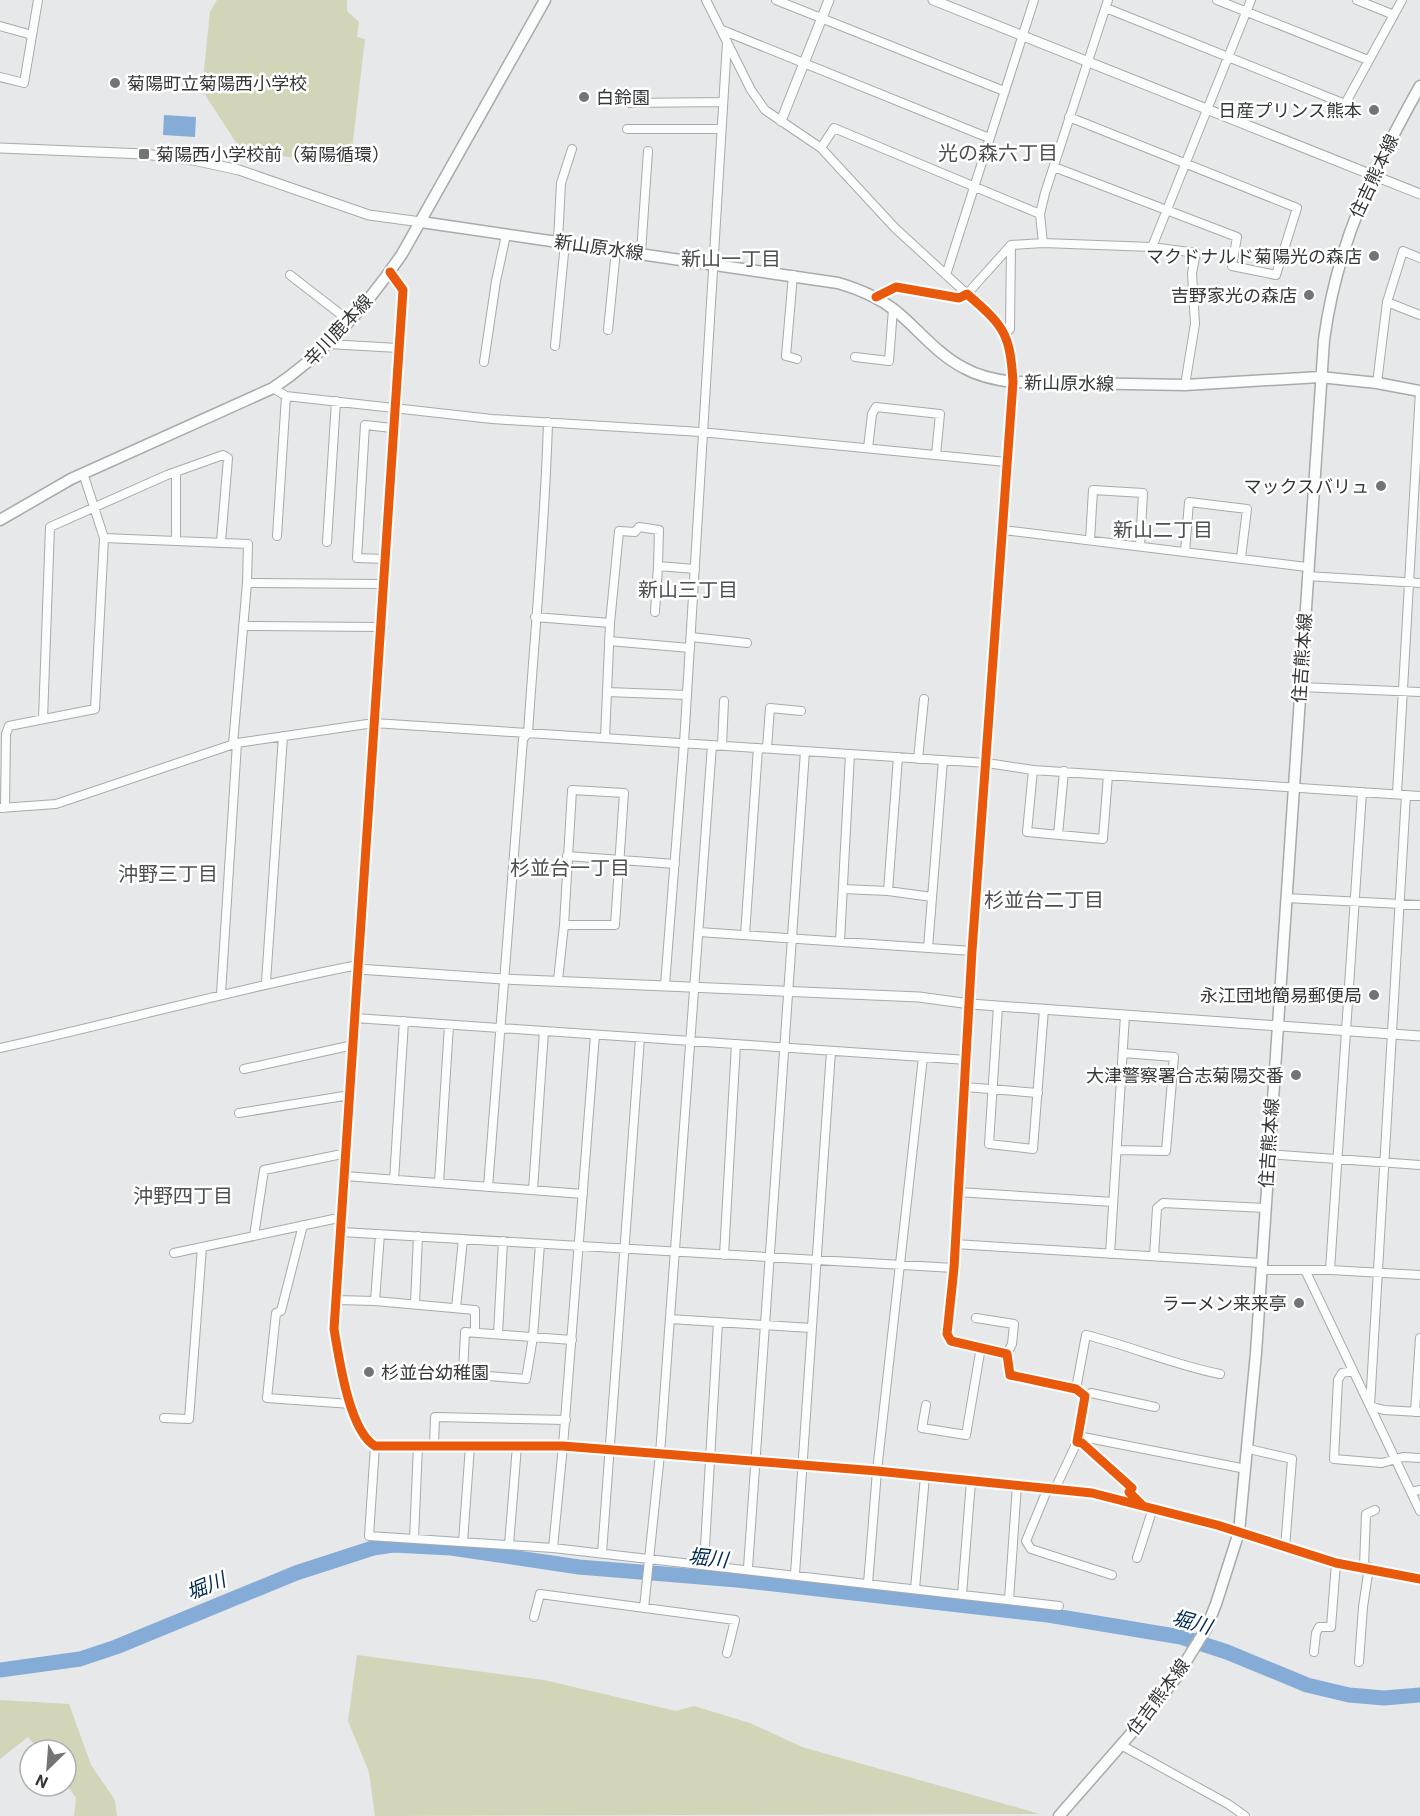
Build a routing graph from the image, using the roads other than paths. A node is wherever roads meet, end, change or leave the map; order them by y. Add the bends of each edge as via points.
1 (38, 0) edge
2 (545, 0) edge
3 (706, 0) edge
4 (776, 0) edge
5 (830, 0) edge
6 (933, 0) edge
7 (1034, 0) edge
8 (1217, 0) edge
9 (1251, 0) edge
10 (1357, 0) edge
11 (1402, 0) edge
12 (1107, 4) edge
13 (1246, 12) junction
14 (1394, 15) junction
15 (822, 19) junction
16 (0, 26) edge
17 (722, 30) junction
18 (32, 35) junction
19 (1022, 37) junction
20 (727, 42) junction
21 (1228, 56) junction
22 (1368, 60) junction
23 (1087, 63) junction
24 (804, 64) junction
25 (0, 77) edge
26 (1420, 86) edge
27 (1004, 91) junction
28 (722, 102) junction
29 (629, 103) dead end
30 (1205, 110) junction
31 (1069, 117) junction
32 (781, 121) junction
33 (627, 129) dead end
34 (722, 129) junction
35 (989, 138) junction
36 (0, 148) edge
37 (821, 148) junction
38 (572, 149) dead end
39 (648, 151) dead end
40 (1185, 164) junction
41 (1054, 167) junction
42 (1372, 175) junction
43 (974, 186) junction
44 (1420, 194) edge
45 (1166, 210) junction
46 (1041, 214) junction
47 (421, 222) junction
48 (506, 235) junction
49 (561, 242) junction
50 (1043, 243) junction
51 (1011, 244) junction
52 (1152, 247) junction
53 (616, 250) junction
54 (641, 253) junction
55 (1420, 258) edge
56 (714, 264) junction
57 (390, 272) junction
58 (290, 275) dead end
59 (793, 275) junction
60 (946, 275) junction
61 (967, 294) junction
62 (876, 297) junction
63 (1387, 302) junction
64 (893, 309) junction
65 (1420, 315) edge
66 (348, 320) junction
67 (608, 330) dead end
68 (1005, 334) junction
69 (328, 344) junction
70 (555, 346) dead end
71 (398, 348) junction
72 (855, 357) dead end
73 (797, 358) dead end
74 (484, 362) dead end
75 (1320, 377) junction
76 (1013, 382) junction
77 (1377, 383) junction
78 (1185, 385) junction
79 (273, 388) junction
80 (1420, 391) edge
81 (286, 396) junction
82 (336, 401) junction
83 (394, 408) junction
84 (548, 422) junction
85 (393, 428) junction
86 (701, 432) junction
87 (868, 448) junction
88 (936, 455) junction
89 (1006, 462) junction
90 (1419, 465) edge
91 (176, 471) junction
92 (83, 473) junction
93 (95, 508) junction
94 (1417, 516) edge
95 (0, 520) edge
96 (1003, 530) junction
97 (277, 536) dead end
98 (104, 538) junction
99 (1090, 540) junction
100 (176, 541) junction
101 (220, 542) junction
102 (327, 542) dead end
103 (1140, 545) junction
104 (1185, 552) junction
105 (1241, 558) junction
106 (385, 559) junction
107 (658, 566) junction
108 (695, 569) junction
109 (1307, 572) junction
110 (1409, 582) junction
111 (1420, 583) edge
112 (247, 584) junction
113 (383, 584) junction
114 (655, 612) dead end
115 (535, 617) junction
116 (610, 623) junction
117 (243, 626) junction
118 (381, 627) junction
119 (691, 637) junction
120 (609, 641) junction
121 (747, 642) dead end
122 (690, 648) junction
123 (1300, 687) junction
124 (607, 692) junction
125 (1403, 692) junction
126 (1420, 692) edge
127 (687, 695) junction
128 (924, 699) dead end
129 (724, 701) dead end
130 (801, 711) dead end
131 (43, 719) junction
132 (374, 723) junction
133 (528, 732) junction
134 (283, 736) junction
135 (605, 738) junction
136 (684, 743) junction
137 (235, 744) junction
138 (712, 745) junction
139 (722, 746) junction
140 (758, 748) junction
141 (767, 748) junction
142 (805, 751) junction
143 (850, 754) junction
144 (898, 757) junction
145 (918, 759) junction
146 (943, 760) junction
147 (987, 763) junction
148 (1033, 770) junction
149 (1064, 771) junction
150 (1108, 775) junction
151 (1293, 787) junction
152 (1362, 792) junction
153 (1397, 794) junction
154 (1406, 795) junction
155 (1420, 796) edge
156 (2, 808) edge
157 (1058, 835) junction
158 (567, 856) junction
159 (619, 859) junction
160 (675, 864) junction
161 (843, 889) junction
162 (888, 891) junction
163 (932, 897) junction
164 (1286, 898) junction
165 (1354, 901) junction
166 (1400, 904) junction
167 (1420, 905) edge
168 (564, 925) junction
169 (699, 932) junction
170 (745, 935) junction
171 (793, 938) junction
172 (840, 941) junction
173 (928, 948) junction
174 (972, 951) junction
175 (358, 967) junction
176 (503, 979) junction
177 (558, 980) junction
178 (266, 982) junction
179 (665, 985) junction
180 (695, 987) junction
181 (788, 992) junction
182 (221, 994) junction
183 (970, 1004) junction
184 (998, 1006) junction
185 (1044, 1009) junction
186 (1125, 1015) junction
187 (355, 1018) junction
188 (404, 1022) junction
189 (449, 1024) junction
190 (1278, 1025) junction
191 (499, 1028) junction
192 (544, 1031) junction
193 (1346, 1031) junction
194 (1391, 1034) junction
195 (595, 1035) junction
196 (1420, 1036) edge
197 (640, 1038) junction
198 (690, 1041) junction
199 (736, 1044) junction
200 (353, 1045) junction
201 (0, 1048) edge
202 (785, 1048) junction
203 (831, 1051) junction
204 (1123, 1053) junction
205 (923, 1057) junction
206 (967, 1060) junction
207 (244, 1069) dead end
208 (965, 1087) junction
209 (993, 1090) junction
210 (1038, 1093) junction
211 (350, 1095) junction
212 (239, 1113) dead end
213 (1117, 1150) junction
214 (347, 1153) junction
215 (1268, 1154) junction
216 (1337, 1159) junction
217 (1384, 1162) junction
218 (1420, 1165) edge
219 (345, 1176) junction
220 (394, 1180) junction
221 (440, 1183) junction
222 (488, 1187) junction
223 (533, 1190) junction
224 (958, 1192) junction
225 (583, 1194) junction
226 (1113, 1202) junction
227 (1265, 1208) junction
228 (343, 1217) junction
229 (303, 1226) junction
230 (342, 1232) junction
231 (380, 1234) junction
232 (254, 1236) junction
233 (418, 1236) junction
234 (463, 1239) junction
235 (503, 1241) junction
236 (540, 1244) junction
237 (955, 1244) junction
238 (579, 1246) junction
239 (202, 1247) junction
240 (624, 1249) junction
241 (675, 1252) junction
242 (174, 1253) dead end
243 (724, 1254) junction
244 (1110, 1254) junction
245 (1154, 1256) junction
246 (769, 1257) junction
247 (816, 1260) junction
248 (901, 1265) junction
249 (1261, 1266) junction
250 (954, 1268) junction
251 (1330, 1270) junction
252 (1306, 1272) junction
253 (1377, 1273) junction
254 (1420, 1275) edge
255 (337, 1300) junction
256 (375, 1300) junction
257 (415, 1304) junction
258 (456, 1308) junction
259 (976, 1318) dead end
260 (670, 1319) junction
261 (718, 1322) junction
262 (764, 1325) junction
263 (811, 1328) junction
264 (475, 1332) junction
265 (498, 1334) junction
266 (533, 1337) junction
267 (1420, 1338) edge
268 (572, 1340) junction
269 (981, 1347) junction
270 (1007, 1354) junction
271 (1419, 1357) edge
272 (1353, 1371) junction
273 (1220, 1374) dead end
274 (1076, 1389) junction
275 (1085, 1396) junction
276 (1132, 1402) junction
277 (351, 1404) junction
278 (926, 1405) dead end
279 (1370, 1406) junction
280 (1155, 1407) dead end
281 (1130, 1411) dead end
282 (1418, 1412) edge
283 (164, 1418) dead end
284 (566, 1420) junction
285 (1077, 1439) junction
286 (375, 1446) junction
287 (418, 1446) junction
288 (434, 1446) junction
289 (470, 1446) junction
290 (517, 1446) junction
291 (563, 1446) junction
292 (1249, 1449) junction
293 (610, 1450) junction
294 (660, 1454) junction
295 (710, 1458) junction
296 (1420, 1458) edge
297 (1395, 1459) junction
298 (755, 1461) junction
299 (803, 1465) junction
300 (1246, 1469) junction
301 (877, 1471) junction
302 (925, 1476) junction
303 (971, 1480) junction
304 (1017, 1485) junction
305 (1052, 1489) junction
306 (1420, 1490) edge
307 (1411, 1492) junction
308 (1143, 1506) junction
309 (1153, 1508) junction
310 (1375, 1510) dead end
311 (1420, 1511) edge
312 (1239, 1532) junction
313 (414, 1539) junction
314 (463, 1542) junction
315 (509, 1545) junction
316 (553, 1548) junction
317 (1285, 1548) junction
318 (602, 1553) junction
319 (652, 1558) junction
320 (1137, 1558) dead end
321 (1336, 1563) junction
322 (704, 1564) junction
323 (1367, 1567) junction
324 (748, 1568) junction
325 (795, 1574) junction
326 (1112, 1575) dead end
327 (1420, 1579) edge
328 (868, 1584) junction
329 (915, 1590) junction
330 (962, 1595) junction
331 (1009, 1600) junction
332 (1059, 1606) dead end
333 (644, 1608) junction
334 (534, 1617) dead end
335 (1314, 1652) dead end
336 (727, 1653) dead end
337 (1359, 1662) dead end
338 (1121, 1745) junction
339 (1059, 1816) edge
340 (1245, 1816) edge

1 - 18 street
2 - 47 main road, 辛川鹿本線
3 - 17 street
4 - 15 street
5 - 15 street
6 - 19 street
7 - 19 street
8 - 13 street
9 - 13 street
10 - 14 street
11 - 14 street
12 - 21 street
12 - 23 street
13 - 21 street
13 - 22 street
14 - 22 street
15 - 24 street
15 - 27 street
16 - 18 street
17 - 20 street
17 - 24 street
18 - 25 street via 24,83
19 - 23 street
19 - 27 street
20 - 28 street
20 - 32 street via 751,90 765,110
21 - 22 street via 1345,104
21 - 30 street
23 - 30 street
23 - 31 street
24 - 32 street
24 - 35 street
26 - 42 main road, 住吉熊本線
27 - 35 street
28 - 29 street
28 - 34 street
30 - 40 street
30 - 42 street
31 - 40 street
31 - 41 street
32 - 37 street
33 - 34 street
34 - 56 street
35 - 43 street
36 - 47 street via 194,160 239,170 369,215
37 - 43 street via 834,128
37 - 60 street via 895,228
38 - 49 street via 561,183
39 - 54 street
40 - 45 street
40 - 45 street via 1298,208 1276,275 1232,266 1237,237
41 - 45 street
41 - 46 street
42 - 44 street
42 - 75 main road, 住吉熊本線 via 1336,273
43 - 46 street
43 - 60 street
45 - 52 street
46 - 50 street
47 - 48 main road, 新山原水線
47 - 57 main road, 辛川鹿本線
48 - 49 main road, 新山原水線
48 - 74 street
49 - 53 main road, 新山原水線
49 - 70 street
50 - 51 street
50 - 52 street
51 - 61 street
51 - 68 street via 1010,329
52 - 78 street via 1196,253 1192,273 1195,324
53 - 54 main road, 新山原水線
53 - 67 street
54 - 56 main road, 新山原水線
55 - 63 street via 1403,251
56 - 59 main road, 新山原水線
56 - 86 street
57 - 66 main road, 辛川鹿本線
57 - 71 street via 403,290
58 - 66 street
59 - 62 main road, 新山原水線 via 838,282
59 - 73 street via 786,356
60 - 61 street
61 - 62 street via 959,298 896,287
61 - 68 street via 993,316
62 - 64 main road, 新山原水線
63 - 65 street
63 - 77 street
64 - 72 street via 889,361
64 - 76 main road, 新山原水線 via 964,368 987,378
66 - 69 main road, 辛川鹿本線
68 - 76 street
69 - 71 street
69 - 79 main road, 辛川鹿本線
71 - 83 street
75 - 77 main road
75 - 78 main road, 新山原水線
75 - 109 main road, 住吉熊本線
76 - 78 main road, 新山原水線
76 - 89 street
77 - 80 main road
79 - 81 street
79 - 92 main road, 辛川鹿本線
80 - 90 street
81 - 82 street
81 - 97 street
82 - 83 street
82 - 102 street
83 - 84 street
83 - 85 street
84 - 86 street
84 - 115 street
85 - 106 street
85 - 106 street via 365,425 364,436 357,558
86 - 87 street
86 - 108 street
87 - 88 street
87 - 88 street via 872,414 876,407 887,408 940,414
88 - 89 street
89 - 96 street
90 - 94 street
91 - 93 street
91 - 100 street
91 - 101 street via 223,455 228,458
92 - 93 street
92 - 95 main road, 辛川鹿本線
93 - 98 street
93 - 131 street via 50,527
94 - 110 street
96 - 99 street
96 - 147 street
98 - 100 street
98 - 131 street via 95,709
99 - 103 street
99 - 103 street via 1093,490 1143,493
100 - 101 street
101 - 112 street via 248,543
103 - 104 street
104 - 105 street
104 - 105 street via 1189,502 1247,509
105 - 109 street
106 - 113 street
107 - 108 street
107 - 114 street
107 - 116 street via 659,530 639,527 635,532 618,531
108 - 119 street
109 - 110 street
109 - 123 main road, 住吉熊本線
110 - 111 street
110 - 125 street
112 - 113 street
112 - 117 street
113 - 118 street
115 - 116 street
115 - 133 street
116 - 120 street
117 - 118 street
117 - 137 street
118 - 132 street
119 - 121 street
119 - 122 street
120 - 122 street
120 - 124 street
122 - 127 street
123 - 125 street
123 - 151 main road, 住吉熊本線
124 - 127 street
124 - 135 street
125 - 126 street
125 - 153 street
127 - 136 street
128 - 145 street
129 - 139 street
130 - 141 street via 770,708
131 - 156 street via 9,726
132 - 133 street
132 - 134 street
132 - 175 street
133 - 135 street
133 - 176 street via 523,739
134 - 137 street
134 - 178 street
135 - 136 street
136 - 138 street
136 - 160 street
137 - 156 street via 57,804
137 - 182 street
138 - 139 street
138 - 169 street
139 - 140 street
140 - 141 street
140 - 170 street
141 - 142 street
142 - 143 street
142 - 171 street
143 - 144 street
143 - 161 street
144 - 145 street
144 - 162 street
145 - 146 street
146 - 147 street
146 - 163 street
147 - 148 street
147 - 174 street
148 - 149 street
148 - 157 street via 1028,832
149 - 150 street
149 - 157 street
150 - 151 street
150 - 157 street via 1103,839
151 - 152 street
151 - 164 main road, 住吉熊本線
152 - 153 street
152 - 165 street
153 - 154 street
154 - 155 street
154 - 166 street
158 - 159 street
158 - 159 street via 572,790 624,794
158 - 168 street
159 - 160 street
159 - 168 street via 615,925
160 - 179 street
161 - 162 street
161 - 172 street
162 - 163 street
163 - 173 street
164 - 165 street
164 - 190 main road, 住吉熊本線
165 - 166 street
165 - 193 street
166 - 167 street
166 - 194 street
168 - 177 street
169 - 170 street
169 - 180 street
170 - 171 street
171 - 172 street
171 - 181 street
172 - 173 street
173 - 174 street
174 - 183 street
175 - 176 street
175 - 178 street
175 - 187 street
176 - 177 street
176 - 191 street
177 - 179 street
178 - 182 street
179 - 180 street
180 - 181 street
180 - 198 street
181 - 183 street via 919,997
181 - 202 street
182 - 201 street
183 - 184 street
183 - 206 street
184 - 185 street
184 - 209 street
185 - 186 street
185 - 210 street
186 - 190 street
186 - 204 street
187 - 188 street
187 - 200 street
188 - 189 street
188 - 220 street
189 - 191 street
189 - 221 street
190 - 193 street
190 - 215 main road, 住吉熊本線
191 - 192 street
191 - 222 street
192 - 195 street
192 - 223 street
193 - 194 street
193 - 216 street
194 - 196 street
194 - 217 street
195 - 197 street
195 - 225 street
197 - 198 street
197 - 240 street
198 - 199 street
198 - 241 street
199 - 202 street
199 - 243 street
200 - 207 street
200 - 211 street
202 - 203 street
202 - 246 street
203 - 205 street
203 - 247 street
204 - 213 street
204 - 213 street via 1174,1057 1166,1151
205 - 206 street
205 - 248 street
206 - 208 street
208 - 209 street
208 - 224 street
209 - 210 street
209 - 210 street via 989,1144 1033,1149
211 - 212 street
211 - 214 street
213 - 226 street
214 - 219 street
214 - 232 street via 264,1170
215 - 216 street
215 - 227 main road, 住吉熊本線
216 - 217 street
216 - 251 street
217 - 218 street
217 - 253 street
219 - 220 street
219 - 228 street
220 - 221 street
221 - 222 street
222 - 223 street
223 - 225 street
224 - 226 street
224 - 237 street
225 - 238 street
226 - 244 street
227 - 245 street via 1163,1203 1157,1208
227 - 249 main road, 住吉熊本線
228 - 229 street
228 - 230 street
229 - 232 street
229 - 277 street via 281,1311 276,1312 267,1398
230 - 231 street
230 - 255 street
231 - 233 street
231 - 256 street
232 - 239 street
233 - 234 street
233 - 257 street
234 - 235 street
234 - 258 street
235 - 236 street
235 - 265 street
236 - 238 street
236 - 266 street
237 - 244 street
237 - 250 street
238 - 240 street
238 - 268 street
239 - 242 street
239 - 283 street via 189,1419
240 - 241 street
240 - 293 street
241 - 243 street
241 - 260 street
243 - 246 street
244 - 245 street
245 - 249 street
246 - 247 street
246 - 262 street
247 - 248 street
247 - 263 street
248 - 250 street
248 - 301 street
249 - 252 street
249 - 292 main road, 住吉熊本線
250 - 269 street via 947,1334 951,1341
251 - 252 street
251 - 253 street
252 - 272 street
253 - 254 street
253 - 279 street
255 - 256 street
255 - 277 street via 334,1329
256 - 257 street
257 - 258 street
258 - 264 street via 475,1310
259 - 270 street via 1014,1324
260 - 261 street
260 - 294 street
261 - 262 street
261 - 295 street
262 - 263 street
262 - 298 street
263 - 299 street
264 - 265 street
264 - 266 street via 465,1332 463,1374 526,1379
265 - 266 street
266 - 268 street
267 - 271 street
268 - 284 street
269 - 270 street
269 - 278 street via 966,1435 922,1428
270 - 274 street via 1010,1375
271 - 282 street
272 - 279 street
272 - 297 street via 1342,1373 1338,1380 1334,1459 1382,1463
273 - 274 street via 1086,1335
274 - 275 street
275 - 276 street via 1091,1393
275 - 285 street
276 - 280 street
276 - 281 street
277 - 286 street via 363,1436
279 - 282 street
279 - 297 street
284 - 288 street via 435,1417
284 - 291 street
285 - 300 street
285 - 305 street
285 - 308 street via 1132,1488 1130,1492
286 - 287 street
286 - 313 street via 369,1536
287 - 288 street
287 - 313 street
288 - 289 street
289 - 290 street
289 - 314 street
290 - 291 street
290 - 315 street
291 - 293 street
291 - 316 street
292 - 300 main road, 住吉熊本線
292 - 317 street via 1292,1459
293 - 294 street
293 - 318 street
294 - 295 street
294 - 319 street
295 - 298 street
295 - 322 street
296 - 297 street
297 - 307 street
298 - 299 street
298 - 324 street
299 - 301 street
299 - 325 street
300 - 312 main road, 住吉熊本線
301 - 302 street
301 - 328 street
302 - 303 street
302 - 329 street
303 - 304 street
303 - 330 street
304 - 305 street
304 - 331 street
305 - 308 street via 1092,1493
305 - 326 street via 1026,1540 1031,1549
306 - 307 street
307 - 311 street
308 - 309 street
309 - 312 street
309 - 320 street
310 - 323 street via 1366,1514
312 - 317 street
312 - 338 main road, 住吉熊本線 via 1228,1574 1206,1629 1175,1679
313 - 314 street
314 - 315 street
315 - 316 street
316 - 318 street
317 - 321 street
318 - 319 street
319 - 322 street
319 - 333 street
321 - 323 street
321 - 335 street via 1331,1627 1319,1627
322 - 324 street
323 - 327 street
323 - 337 street
324 - 325 street
325 - 328 street
328 - 329 street
329 - 330 street
330 - 331 street
331 - 332 street
333 - 334 street via 540,1594
333 - 336 street via 735,1620
338 - 339 main road, 住吉熊本線
338 - 340 street

